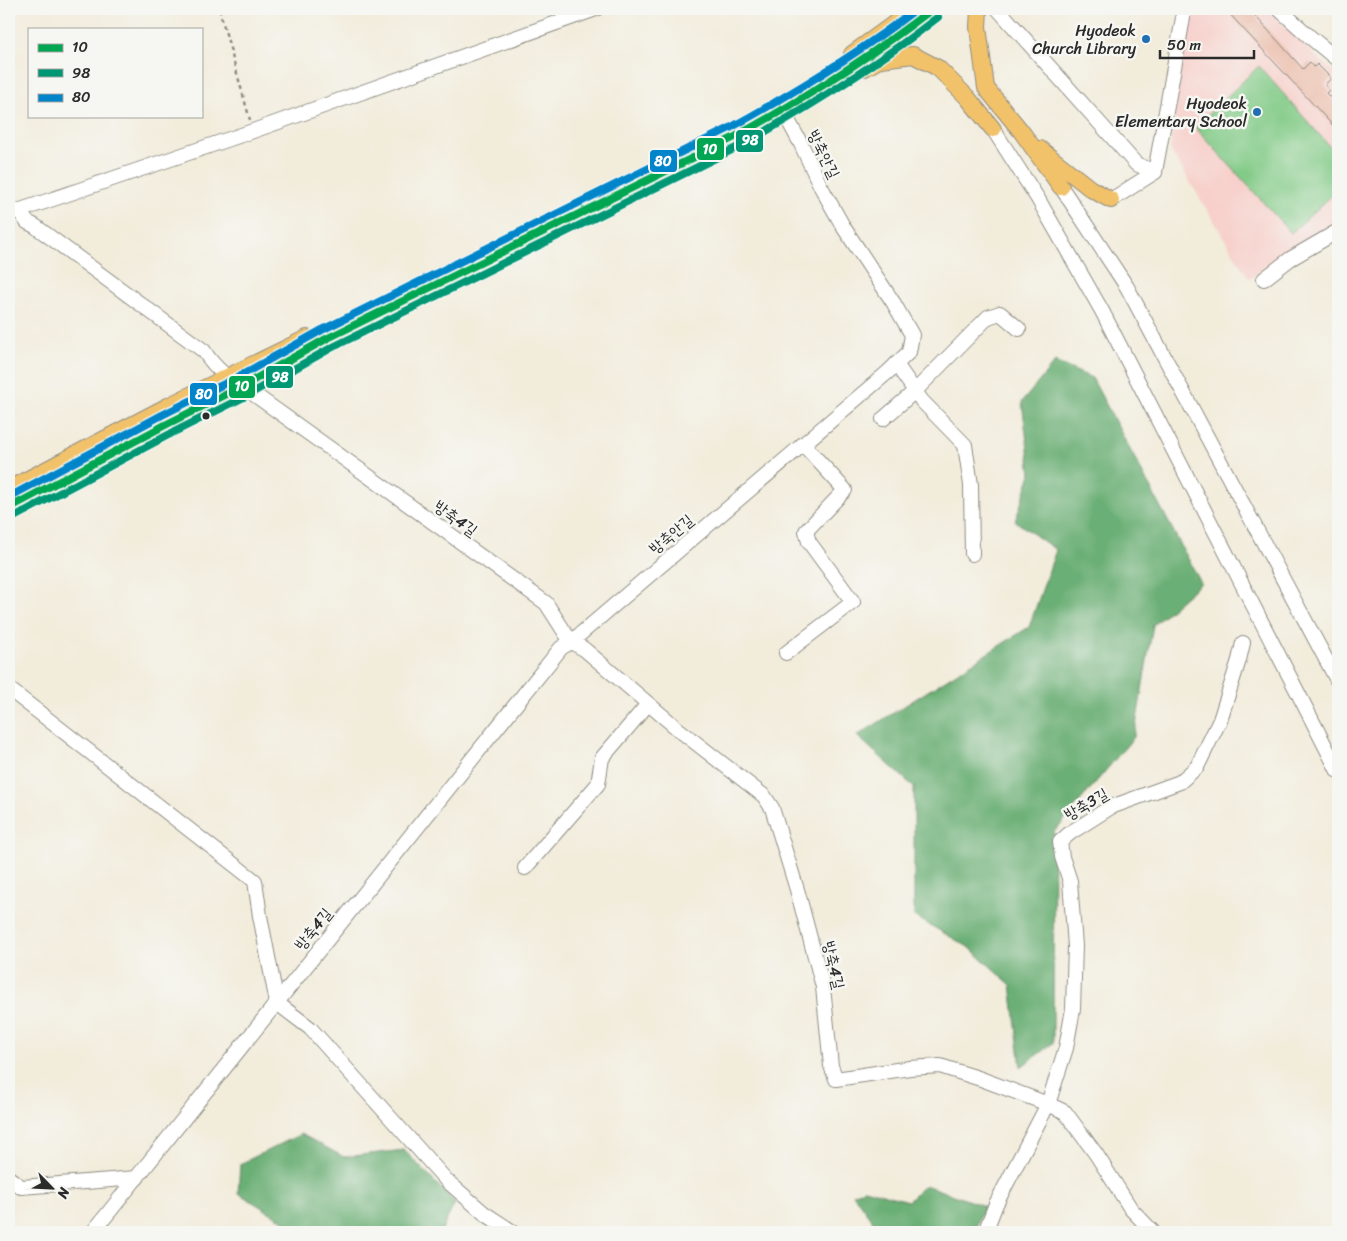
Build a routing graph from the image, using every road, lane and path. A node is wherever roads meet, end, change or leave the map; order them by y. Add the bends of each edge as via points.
1 (219, 9) edge
2 (596, 9) edge
3 (911, 9) edge
4 (932, 9) edge
5 (979, 9) edge
6 (998, 9) edge
7 (1182, 9) edge
8 (1279, 9) edge
9 (1338, 60) edge
10 (798, 101) junction
11 (783, 111) junction
12 (993, 129) joint
13 (253, 131) junction
14 (1026, 139) junction
15 (1155, 172) junction
16 (1061, 188) joint
17 (1111, 200) joint
18 (14, 213) edge
19 (1338, 231) edge
20 (1264, 279) dead end
21 (1019, 329) dead end
22 (896, 364) junction
23 (234, 382) junction
24 (915, 391) junction
25 (882, 419) dead end
26 (803, 444) junction
27 (9, 489) edge
28 (9, 508) edge
29 (972, 554) dead end
30 (1243, 643) dead end
31 (566, 645) junction
32 (786, 653) dead end
33 (1338, 682) edge
34 (9, 690) edge
35 (648, 704) junction
36 (1338, 771) edge
37 (525, 868) dead end
38 (277, 1003) junction
39 (1048, 1104) junction
40 (9, 1178) edge
41 (137, 1178) junction
42 (93, 1232) edge
43 (513, 1232) edge
44 (985, 1232) edge
45 (1153, 1232) edge

1 - 13 path
2 - 13 street
3 - 23 main road via 782,100
4 - 10 main road via 863,60
5 - 14 main road via 978,27 986,88
6 - 15 street via 1136,164
7 - 15 street
8 - 9 street
10 - 11 main road
10 - 12 main road via 816,96 881,59 913,55 938,68
11 - 22 street, 방축안길 via 844,228 894,302 912,335 909,352
11 - 23 main road via 674,168
12 - 36 street via 1038,199 1102,311
13 - 18 street
14 - 16 main road
14 - 17 main road via 1091,189
15 - 17 street
16 - 33 street via 1126,287
18 - 23 street, 방축4길 via 204,351 211,363
19 - 20 street via 1290,259
21 - 24 street via 1000,313 988,316
22 - 24 street
22 - 26 street, 방축안길
23 - 27 main road via 168,406
23 - 28 main road via 167,424
23 - 31 street, 방축4길 via 546,604
24 - 25 street
24 - 29 street via 966,445 971,485
26 - 31 street, 방축안길
26 - 32 street via 845,490 806,531 809,542 853,602
30 - 39 street, 방축3길 via 1220,720 1196,768 1180,782 1111,807 1060,842 1070,881 1073,1008 1066,1048
31 - 35 street, 방축4길 via 584,649
31 - 38 street, 방축4길
34 - 38 street via 255,881
35 - 37 street via 602,758 598,784
35 - 39 street, 방축4길 via 764,796 772,808 823,987 831,1066 836,1078 940,1066
38 - 41 street, 방축4길
38 - 43 street via 310,1028 447,1181 484,1213
39 - 44 street, 방축3길
39 - 45 street via 1065,1112 1096,1154 1130,1210
40 - 41 street via 21,1186
41 - 42 street, 방축4길

